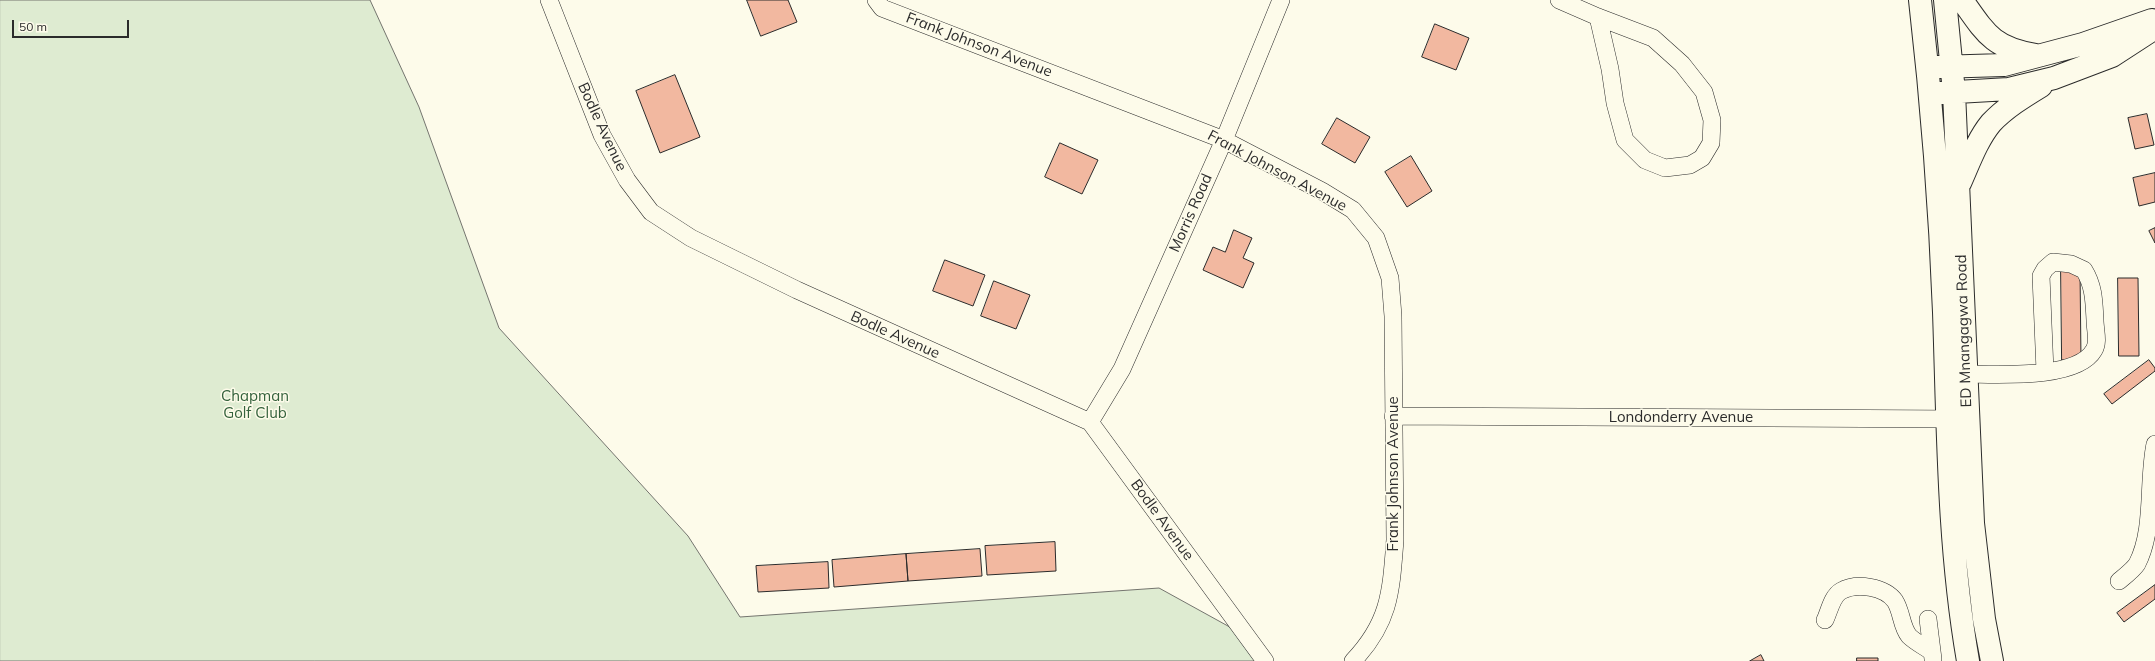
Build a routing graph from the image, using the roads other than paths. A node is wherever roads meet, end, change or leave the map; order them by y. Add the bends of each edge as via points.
1 (549, 0) edge
2 (876, 0) edge
3 (1281, 0) edge
4 (1559, 0) edge
5 (1920, 0) edge
6 (1946, 0) edge
7 (1962, 0) edge
8 (1598, 17) junction
9 (2155, 19) edge
10 (2155, 28) edge
11 (2040, 55) junction
12 (1951, 66) junction
13 (1928, 67) junction
14 (2054, 78) junction
15 (1954, 92) junction
16 (1930, 94) junction
17 (1224, 140) junction
18 (1959, 185) junction
19 (2045, 371) junction
20 (1965, 374) junction
21 (1393, 416) junction
22 (1958, 419) junction
23 (1090, 422) junction
24 (2155, 444) edge
25 (2119, 581) dead end
26 (1928, 619) dead end
27 (1825, 620) dead end
28 (1932, 656) edge
29 (1265, 661) edge
30 (1353, 661) edge
31 (1968, 661) edge
32 (1992, 661) edge

1 - 23 street, Bodle Avenue via 602,136 626,180 651,212 691,238 797,290
2 - 17 street, Frank Johnson Avenue via 882,8
3 - 17 street, Morris Road
4 - 8 street
5 - 13 main road, ED Mnangagwa Road
6 - 12 main road, ED Mnangagwa Road
7 - 11 main road via 1998,44 2014,51
8 - 8 street via 1653,38 1682,64 1704,92 1712,120 1710,143 1702,158 1690,165 1665,168 1645,160 1625,140
9 - 11 main road via 2083,44
10 - 14 main road via 2112,56
11 - 12 main road via 2004,65
12 - 13 main road
12 - 15 main road, ED Mnangagwa Road
13 - 16 main road, ED Mnangagwa Road
14 - 15 main road via 2009,88
14 - 18 main road via 2016,102 1991,123
15 - 16 main road
15 - 18 main road, ED Mnangagwa Road
16 - 22 main road, ED Mnangagwa Road
17 - 21 street, Frank Johnson Avenue via 1322,190 1353,210 1376,238 1390,278 1393,316
17 - 23 street, Morris Road via 1122,369
18 - 20 main road, ED Mnangagwa Road
19 - 19 street via 2041,276 2053,262 2071,264 2084,270 2094,294 2096,346 2090,356 2077,364 2064,369
19 - 20 street via 2022,375
20 - 22 main road, ED Mnangagwa Road
21 - 22 street, Londonderry Avenue
21 - 30 street, Frank Johnson Avenue via 1395,540 1392,577 1385,613 1367,645
22 - 31 main road, ED Mnangagwa Road via 1956,576
22 - 32 main road, ED Mnangagwa Road via 1984,619
23 - 29 street, Bodle Avenue
24 - 25 street via 2149,532 2145,548 2137,565
26 - 28 street
27 - 28 street via 1840,591 1851,588 1879,589 1895,601 1911,638

